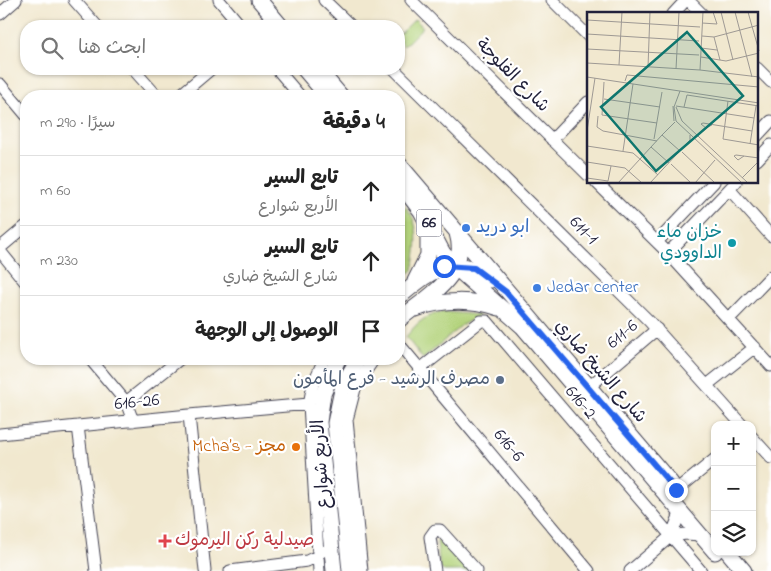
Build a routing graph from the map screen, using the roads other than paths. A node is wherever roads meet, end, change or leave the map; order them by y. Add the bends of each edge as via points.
1 (16, 0) edge
2 (74, 0) edge
3 (219, 0) edge
4 (246, 0) edge
5 (259, 0) edge
6 (324, 0) edge
7 (552, 0) edge
8 (687, 0) edge
9 (417, 2) edge
10 (675, 12) edge
11 (700, 12) edge
12 (0, 14) edge
13 (92, 20) edge
14 (236, 20) edge
15 (261, 20) edge
16 (276, 20) edge
17 (344, 20) edge
18 (587, 35) edge
19 (758, 69) edge
20 (139, 75) edge
21 (204, 75) edge
22 (282, 75) edge
23 (309, 75) edge
24 (323, 75) edge
25 (400, 75) edge
26 (771, 82) edge
27 (0, 84) edge
28 (152, 90) edge
29 (187, 90) edge
30 (295, 90) edge
31 (322, 90) edge
32 (336, 90) edge
33 (587, 103) edge
34 (20, 108) edge
35 (771, 121) edge
36 (758, 135) edge
37 (552, 140) junction
38 (770, 147) edge
39 (758, 159) edge
40 (405, 171) edge
41 (587, 175) edge
42 (598, 184) edge
43 (712, 184) edge
44 (733, 186) edge
45 (405, 190) edge
46 (426, 218) junction
47 (20, 232) edge
48 (457, 233) junction
49 (771, 236) edge
50 (657, 242) junction
51 (0, 250) edge
52 (668, 253) junction
53 (455, 267) junction
54 (20, 275) edge
55 (771, 276) edge
56 (405, 292) edge
57 (506, 292) junction
58 (506, 310) junction
59 (405, 314) edge
60 (405, 315) edge
61 (729, 319) junction
62 (657, 329) junction
63 (754, 348) junction
64 (405, 351) edge
65 (95, 365) edge
66 (172, 365) edge
67 (321, 365) edge
68 (335, 365) edge
69 (355, 365) edge
70 (370, 365) edge
71 (771, 366) edge
72 (420, 369) junction
73 (707, 385) junction
74 (589, 387) junction
75 (126, 402) junction
76 (308, 404) junction
77 (189, 415) junction
78 (133, 421) junction
79 (738, 421) edge
80 (78, 426) junction
81 (0, 434) edge
82 (756, 441) edge
83 (771, 458) edge
84 (711, 462) edge
85 (676, 490) junction
86 (681, 511) junction
87 (707, 535) edge
88 (331, 536) junction
89 (672, 536) junction
90 (317, 556) junction
91 (718, 556) edge
92 (731, 556) edge
93 (96, 571) edge
94 (205, 571) edge
95 (230, 571) edge
96 (319, 571) edge
97 (334, 571) edge
98 (350, 571) edge
99 (362, 571) edge
100 (435, 571) edge
101 (477, 571) edge
102 (590, 571) edge
103 (630, 571) edge
104 (701, 571) edge
105 (730, 571) edge
106 (744, 571) edge

1 - 12 street
2 - 13 street
3 - 14 street
4 - 15 main road
5 - 16 main road
6 - 17 street
7 - 18 street
8 - 10 street
8 - 11 street
9 - 37 street, شارع الفلوجة
19 - 26 street
20 - 28 street
21 - 29 street
22 - 30 street
23 - 31 main road
24 - 32 main road
25 - 62 street, 611-1
27 - 34 street
33 - 37 street
35 - 36 street
37 - 41 street, شارع الفلوجة
38 - 39 street
40 - 48 main road, شارع الشيخ ضاري / 66
42 - 50 street
43 - 50 street
44 - 49 street
44 - 52 street
45 - 46 main road, شارع الشيخ ضاري / 66
46 - 53 main road, شارع الشيخ ضاري / 66 via 443,253
46 - 56 main road via 428,255 418,278
47 - 51 street
48 - 53 main road via 460,248
48 - 57 main road, شارع الشيخ ضاري / 66
50 - 52 street
51 - 54 street
52 - 61 street
53 - 56 main road via 440,267
53 - 57 main road via 475,269
53 - 58 main road, شارع الشيخ ضاري / 66
53 - 59 main road via 447,282
55 - 61 street
57 - 74 main road, شارع الشيخ ضاري / 66
58 - 60 main road via 482,303 457,301 432,304
58 - 86 main road, شارع الشيخ ضاري / 66
61 - 63 street
62 - 73 street, 611-1
62 - 74 street, 611-6
63 - 71 street
63 - 73 street
64 - 72 street, 616-6
65 - 75 street
66 - 75 street
67 - 76 street
68 - 88 main road, الأربع شوارع via 323,394 319,422
69 - 98 main road, الأربع شوارع via 343,385 335,422
70 - 99 street via 356,386 347,420
72 - 89 street, 616-2 via 481,321 487,321
72 - 102 street, 616-6
73 - 79 street, 611-1
74 - 85 main road, شارع الشيخ ضاري / 66
75 - 78 street
76 - 77 street, 616-26
76 - 90 street
77 - 78 street, 616-26
77 - 94 street
78 - 80 street, 616-26
80 - 81 street, 616-26
80 - 93 street
82 - 83 street
84 - 85 street
85 - 87 main road, شارع الشيخ ضاري / 66
86 - 87 main road, شارع الشيخ ضاري / 66
86 - 89 street
87 - 89 street
88 - 90 street
88 - 97 main road, الأربع شوارع
89 - 103 street
89 - 104 street, 616-2
90 - 95 street via 308,561
90 - 96 street
91 - 105 main road, شارع الشيخ ضاري / 66
92 - 106 main road
100 - 101 street via 430,537 435,530 440,530

